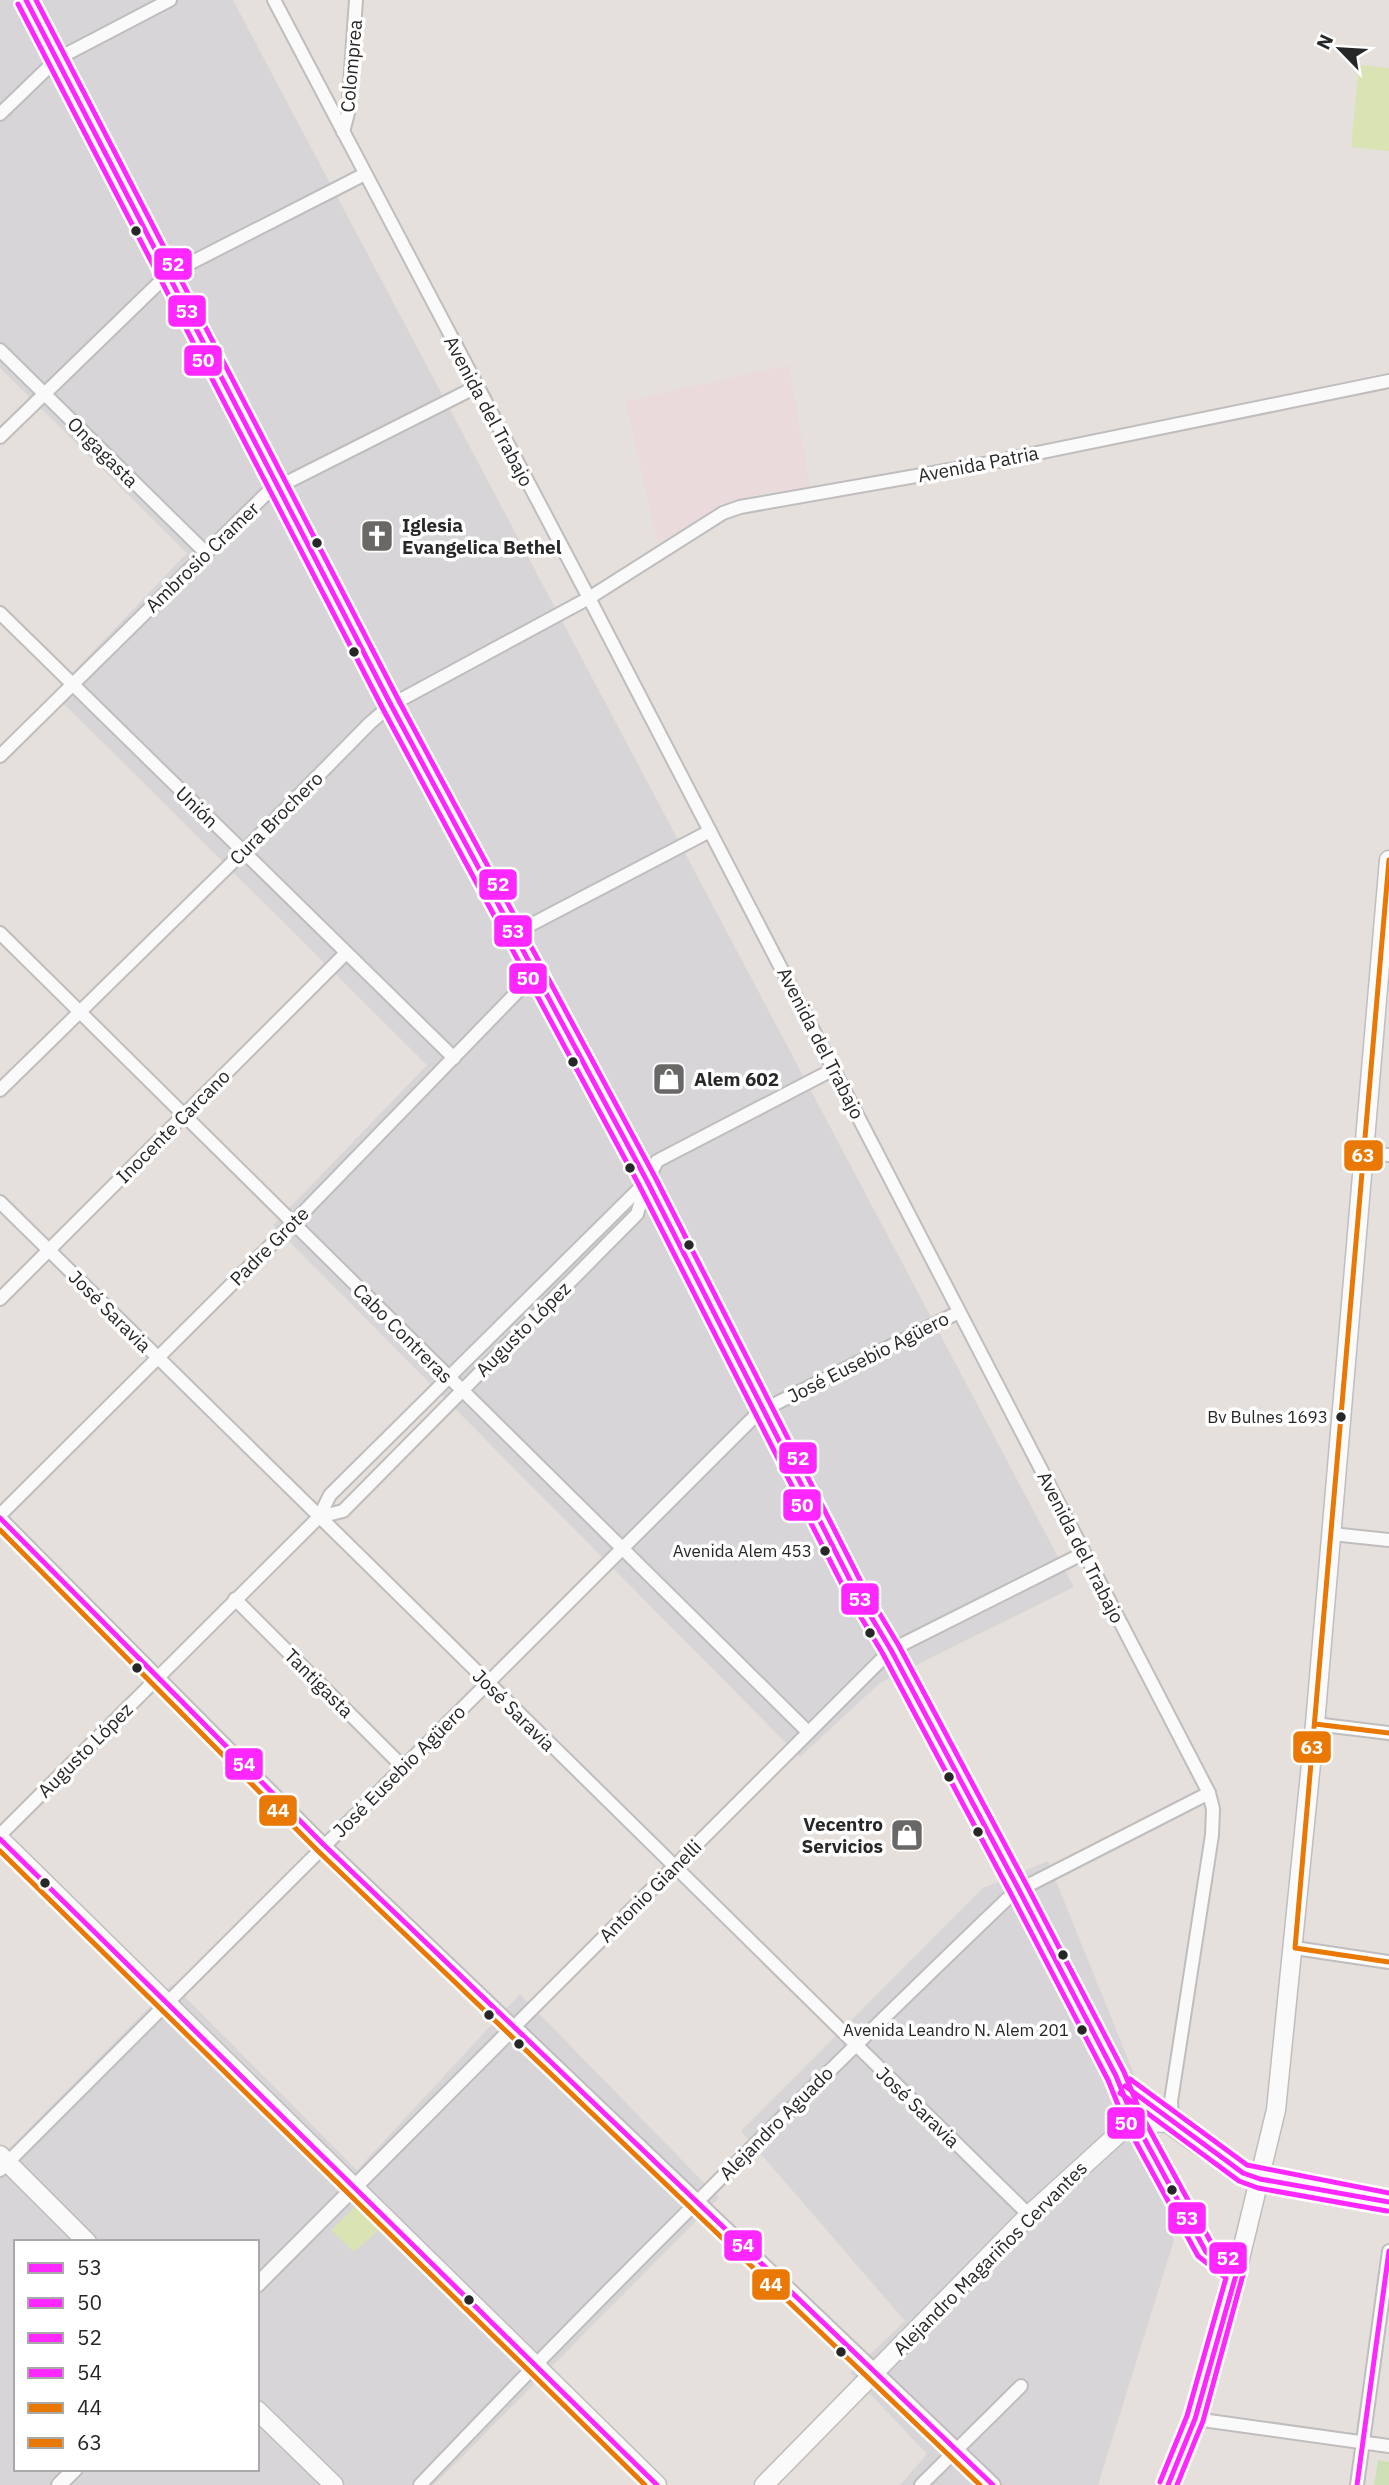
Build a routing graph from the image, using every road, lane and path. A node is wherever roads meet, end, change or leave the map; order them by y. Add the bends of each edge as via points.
1 (26, 0) edge
2 (170, 0) edge
3 (274, 0) edge
4 (356, 0) edge
5 (57, 59) junction
6 (0, 114) edge
7 (343, 132) junction
8 (365, 174) junction
9 (167, 275) junction
10 (0, 350) edge
11 (1389, 381) edge
12 (476, 387) junction
13 (43, 393) junction
14 (0, 437) edge
15 (278, 487) junction
16 (206, 553) junction
17 (589, 598) junction
18 (0, 614) edge
19 (72, 684) junction
20 (391, 705) junction
21 (0, 756) edge
22 (710, 831) junction
23 (243, 852) junction
24 (1389, 860) edge
25 (0, 933) edge
26 (515, 933) junction
27 (346, 953) junction
28 (539, 979) junction
29 (80, 1012) junction
30 (454, 1058) junction
31 (834, 1069) junction
32 (0, 1090) edge
33 (184, 1115) junction
34 (1362, 1153) junction
35 (1389, 1155) edge
36 (647, 1181) junction
37 (0, 1202) edge
38 (293, 1223) junction
39 (49, 1250) junction
40 (0, 1299) edge
41 (959, 1311) junction
42 (158, 1358) junction
43 (449, 1379) junction
44 (461, 1391) junction
45 (765, 1409) junction
46 (0, 1516) edge
47 (319, 1517) junction
48 (1332, 1534) junction
49 (1389, 1540) edge
50 (622, 1548) junction
51 (1084, 1553) junction
52 (235, 1599) junction
53 (891, 1650) junction
54 (158, 1677) junction
55 (487, 1683) junction
56 (1315, 1724) junction
57 (808, 1732) junction
58 (1389, 1733) edge
59 (403, 1767) junction
60 (1209, 1793) junction
61 (0, 1837) edge
62 (324, 1845) junction
63 (673, 1867) junction
64 (1019, 1890) junction
65 (1295, 1948) junction
66 (1389, 1962) edge
67 (166, 2003) junction
68 (514, 2027) junction
69 (855, 2045) junction
70 (1116, 2076) junction
71 (1135, 2122) junction
72 (1172, 2123) junction
73 (3, 2162) edge
74 (1260, 2179) junction
75 (354, 2188) junction
76 (697, 2202) junction
77 (1389, 2202) edge
78 (1029, 2215) junction
79 (85, 2240) edge
80 (1389, 2251) edge
81 (1236, 2275) junction
82 (259, 2284) edge
83 (533, 2365) junction
84 (875, 2373) junction
85 (1021, 2386) dead end
86 (259, 2412) edge
87 (1195, 2418) junction
88 (1362, 2443) junction
89 (1389, 2446) edge
90 (955, 2449) junction
91 (73, 2471) edge
92 (59, 2485) edge
93 (334, 2485) edge
94 (420, 2485) edge
95 (657, 2485) edge
96 (764, 2485) edge
97 (921, 2485) edge
98 (993, 2485) edge
99 (1168, 2485) edge
100 (1357, 2485) edge

1 - 5 main road
2 - 5 street
3 - 7 street, Avenida del Trabajo
4 - 7 street, Colomprea
5 - 6 street
5 - 9 main road
7 - 8 street, Avenida del Trabajo
8 - 9 street
8 - 12 street, Avenida del Trabajo
9 - 13 street
9 - 15 main road
10 - 13 street, Ongagasta
11 - 17 street, Avenida Patria via 984,464 740,507 723,513
12 - 15 street, Ambrosio Cramer
12 - 17 street, Avenida del Trabajo
13 - 14 street
13 - 16 street, Ongagasta
15 - 16 street, Ambrosio Cramer
15 - 20 main road
16 - 19 street, Ambrosio Cramer
17 - 20 street, Cura Brochero
17 - 22 street, Avenida del Trabajo
18 - 19 street, Unión
19 - 21 street, Ambrosio Cramer
19 - 23 street, Unión
20 - 23 street, Cura Brochero
20 - 26 main road
22 - 26 street
22 - 31 street, Avenida del Trabajo
23 - 27 street, Unión
23 - 29 street, Cura Brochero
24 - 34 main road
25 - 29 street, Cabo Contreras
26 - 28 main road
27 - 30 street, Unión
27 - 33 street, Inocente Carcano
28 - 30 street, Padre Grote via 521,988
28 - 36 main road
29 - 32 street, Cura Brochero
29 - 33 street, Cabo Contreras
30 - 38 street, Padre Grote
31 - 36 street, Augusto López via 657,1161
31 - 41 street, Avenida del Trabajo
33 - 38 street, Cabo Contreras
33 - 39 street, Inocente Carcano
34 - 35 street
34 - 48 main road
36 - 43 street, Augusto López
36 - 44 street, Augusto López via 637,1214
36 - 45 main road
37 - 39 street, José Saravia
38 - 42 street, Padre Grote
38 - 43 street, Cabo Contreras
39 - 40 street, Inocente Carcano
39 - 42 street, José Saravia
41 - 45 street, José Eusebio Agüero
41 - 51 street, Avenida del Trabajo
42 - 46 street, Padre Grote
42 - 47 street, José Saravia
43 - 44 street, Cabo Contreras
43 - 47 street, Augusto López via 330,1495
44 - 47 street, Augusto López via 343,1511
44 - 50 street, Cabo Contreras
45 - 50 street, José Eusebio Agüero
45 - 53 main road via 855,1590
46 - 54 street
47 - 52 street, Augusto López
47 - 55 street, José Saravia
48 - 49 street
48 - 56 main road
50 - 55 street, José Eusebio Agüero
50 - 57 street, Cabo Contreras
51 - 53 street, Antonio Gianelli
51 - 60 street, Avenida del Trabajo
52 - 54 street, Augusto López
52 - 59 street, Tantigasta
53 - 57 street, Antonio Gianelli
53 - 64 main road
54 - 61 street, Augusto López
54 - 62 street
55 - 59 street, José Eusebio Agüero
55 - 63 street, José Saravia
56 - 58 street
56 - 65 main road
57 - 63 street, Antonio Gianelli
59 - 62 street, José Eusebio Agüero
60 - 64 street, Alejandro Aguado
60 - 72 street, Avenida del Trabajo via 1212,1835 1171,2101
61 - 67 main road
62 - 67 street, José Eusebio Agüero
62 - 68 street
63 - 68 street, Antonio Gianelli
63 - 69 street, José Saravia
64 - 69 street, Alejandro Aguado
64 - 70 main road
65 - 66 street
65 - 74 main road via 1276,2110
67 - 73 street, José Eusebio Agüero
67 - 75 main road
68 - 75 street, Antonio Gianelli
68 - 76 street
69 - 76 street, Alejandro Aguado
69 - 78 street, José Saravia
70 - 71 main road
70 - 72 main road
71 - 72 main road
71 - 78 main road, Alejandro Magariños Cervantes
71 - 81 main road via 1206,2252
72 - 74 main road via 1235,2169
73 - 79 main road
74 - 77 street
74 - 81 main road
75 - 82 street, Antonio Gianelli
75 - 83 main road
76 - 83 street, Alejandro Aguado
76 - 84 street
78 - 84 main road, Alejandro Magariños Cervantes
80 - 88 street
81 - 87 main road
83 - 94 street, Alejandro Aguado
83 - 95 main road
84 - 90 street
84 - 96 main road, Alejandro Magariños Cervantes
85 - 90 street
86 - 93 main road
87 - 88 street
87 - 99 main road
88 - 89 street
88 - 100 street
90 - 97 street
90 - 98 street
91 - 92 street

